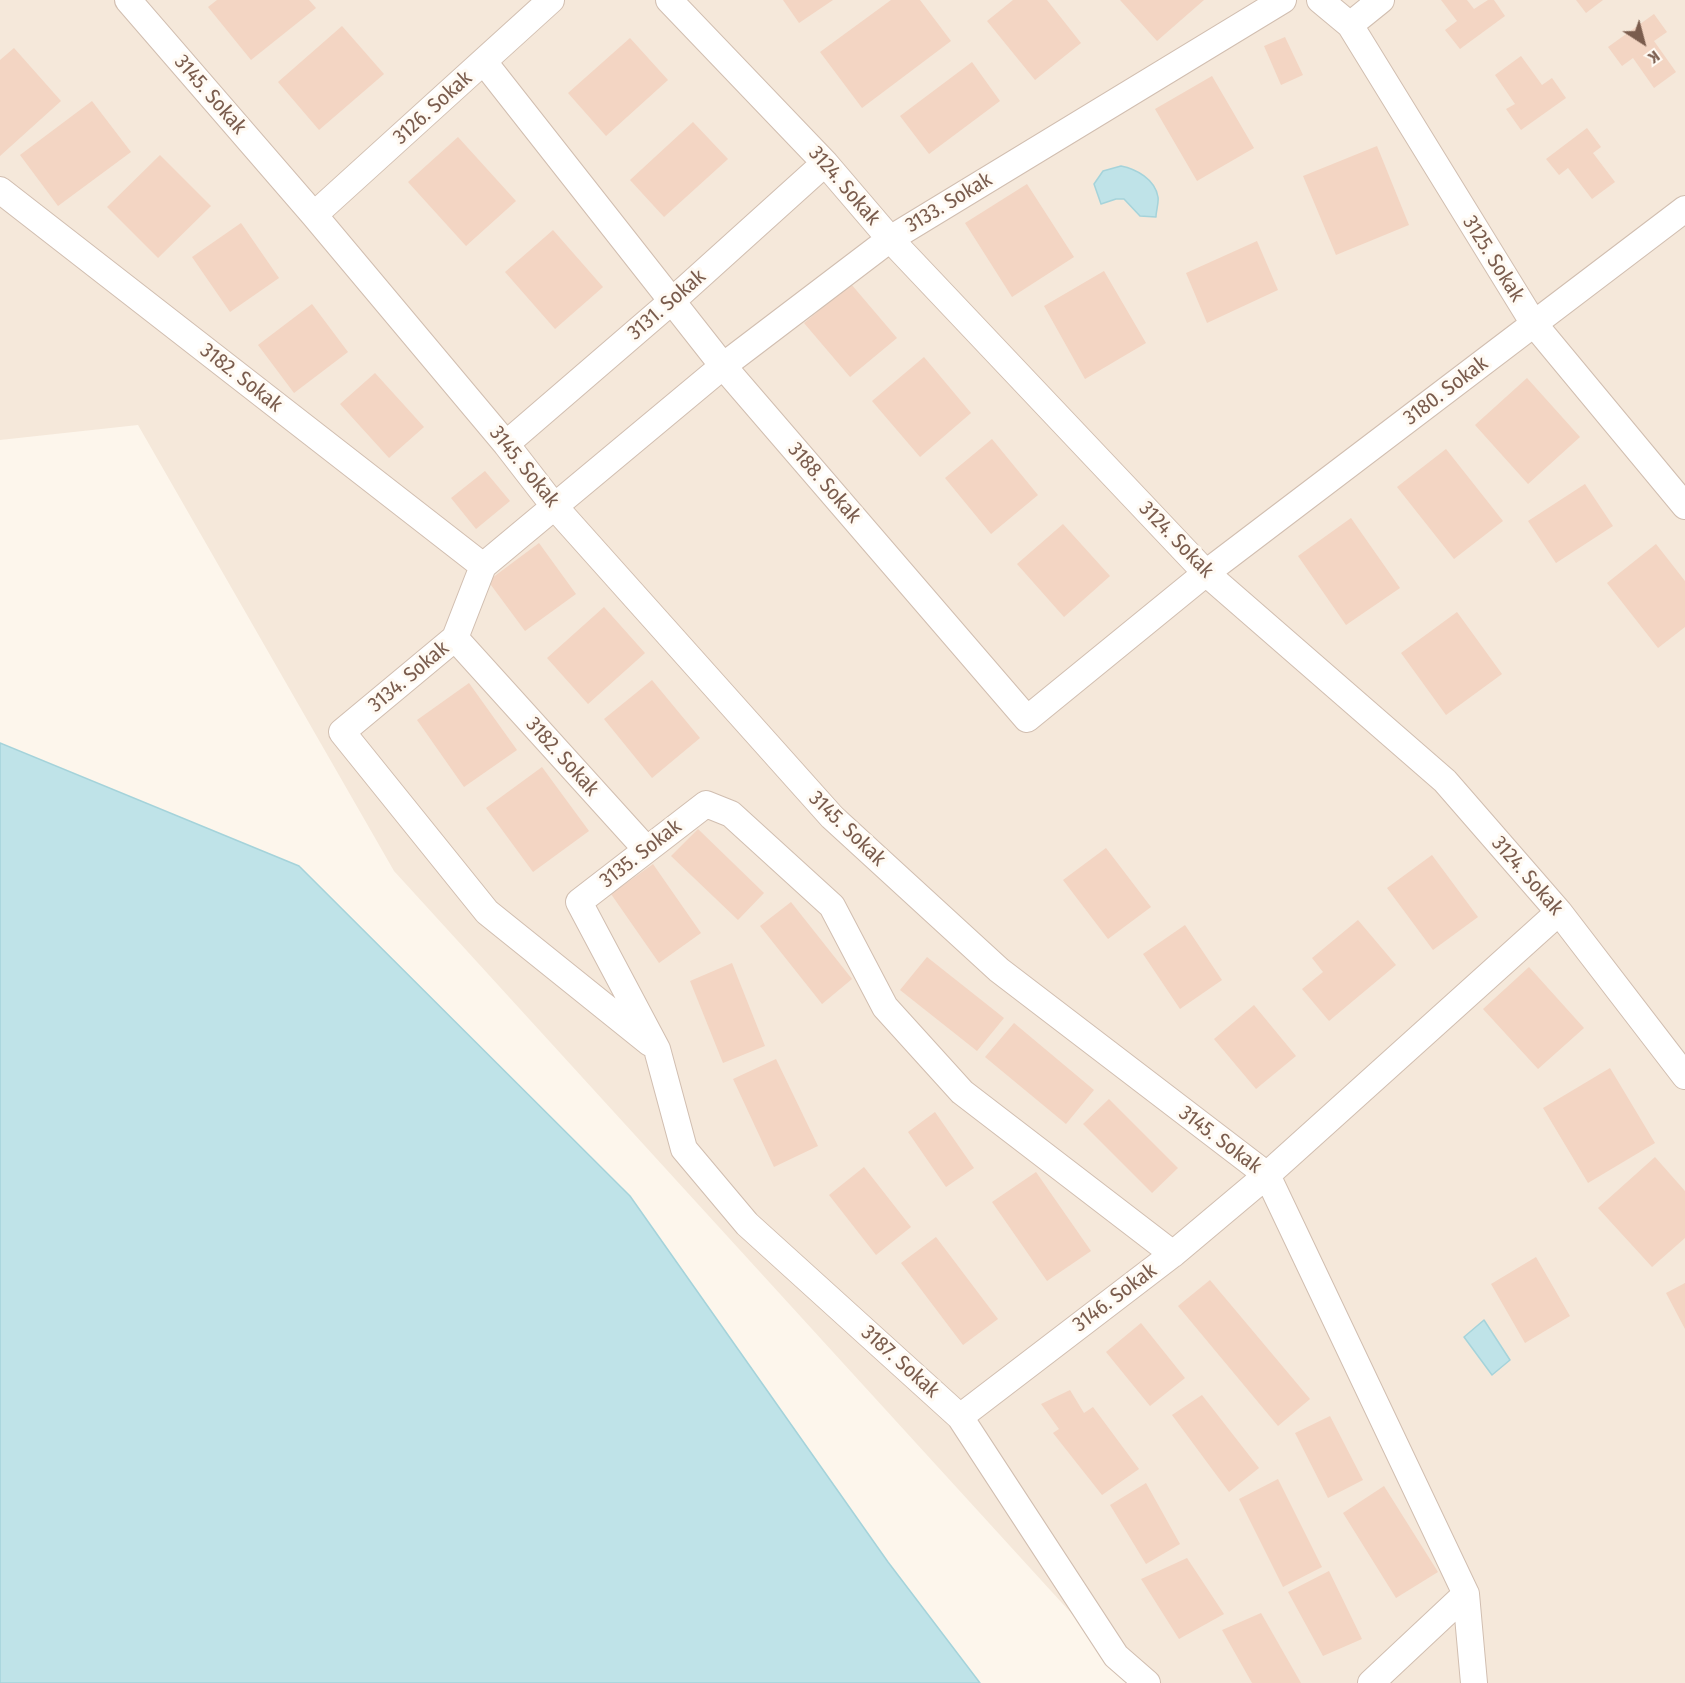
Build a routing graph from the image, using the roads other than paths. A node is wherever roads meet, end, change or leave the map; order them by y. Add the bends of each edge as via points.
1 (128, 0) edge
2 (551, 0) edge
3 (669, 0) edge
4 (1282, 0) edge
5 (1320, 0) edge
6 (1381, 0) edge
7 (1350, 25) junction
8 (484, 62) junction
9 (825, 163) junction
10 (0, 190) edge
11 (1685, 209) edge
12 (314, 215) junction
13 (890, 239) junction
14 (672, 301) junction
15 (1534, 324) junction
16 (723, 366) junction
17 (506, 444) junction
18 (555, 506) junction
19 (1685, 506) edge
20 (483, 566) junction
21 (1206, 573) junction
22 (455, 638) junction
23 (646, 849) junction
24 (1559, 912) junction
25 (657, 1049) junction
26 (1685, 1076) edge
27 (1267, 1175) junction
28 (1173, 1254) junction
29 (960, 1417) junction
30 (1466, 1594) junction
31 (1147, 1683) edge
32 (1371, 1683) edge
33 (1458, 1683) edge
34 (1474, 1683) edge

1 - 12 street, 3145. Sokak
2 - 8 street, 3126. Sokak
3 - 9 street, 3124. Sokak
4 - 13 street, 3133. Sokak
5 - 7 street, 3125. Sokak
6 - 7 street
7 - 15 street, 3125. Sokak
8 - 12 street, 3126. Sokak
8 - 14 street, 3188. Sokak
9 - 13 street, 3124. Sokak
9 - 14 street, 3131. Sokak
10 - 20 street, 3182. Sokak
11 - 15 street, 3180. Sokak
12 - 17 street, 3145. Sokak
13 - 16 street, 3133. Sokak
13 - 21 street, 3124. Sokak
14 - 16 street, 3188. Sokak
14 - 17 street, 3131. Sokak
15 - 19 street, 3125. Sokak
15 - 21 street, 3180. Sokak
16 - 18 street, 3133. Sokak
16 - 21 street, 3188. Sokak via 1027,719
17 - 18 street, 3145. Sokak
18 - 20 street, 3134. Sokak
18 - 27 street, 3145. Sokak via 832,817 999,970
20 - 22 street, 3134. Sokak
21 - 24 street, 3124. Sokak via 1445,781
22 - 23 street, 3182. Sokak
22 - 25 street, 3134. Sokak via 342,732 487,912
23 - 25 street, 3135. Sokak via 579,902
23 - 28 street, 3135. Sokak via 706,804 730,814 832,906 885,1007 962,1092
24 - 26 street, 3124. Sokak
24 - 27 street, 3146. Sokak
25 - 29 street, 3187. Sokak via 684,1149 747,1224
27 - 28 street, 3146. Sokak
27 - 30 street, 3145. Sokak
28 - 29 street, 3146. Sokak
29 - 31 street, 3187. Sokak via 1116,1656
30 - 32 street
30 - 33 street
30 - 34 street, 3145. Sokak

